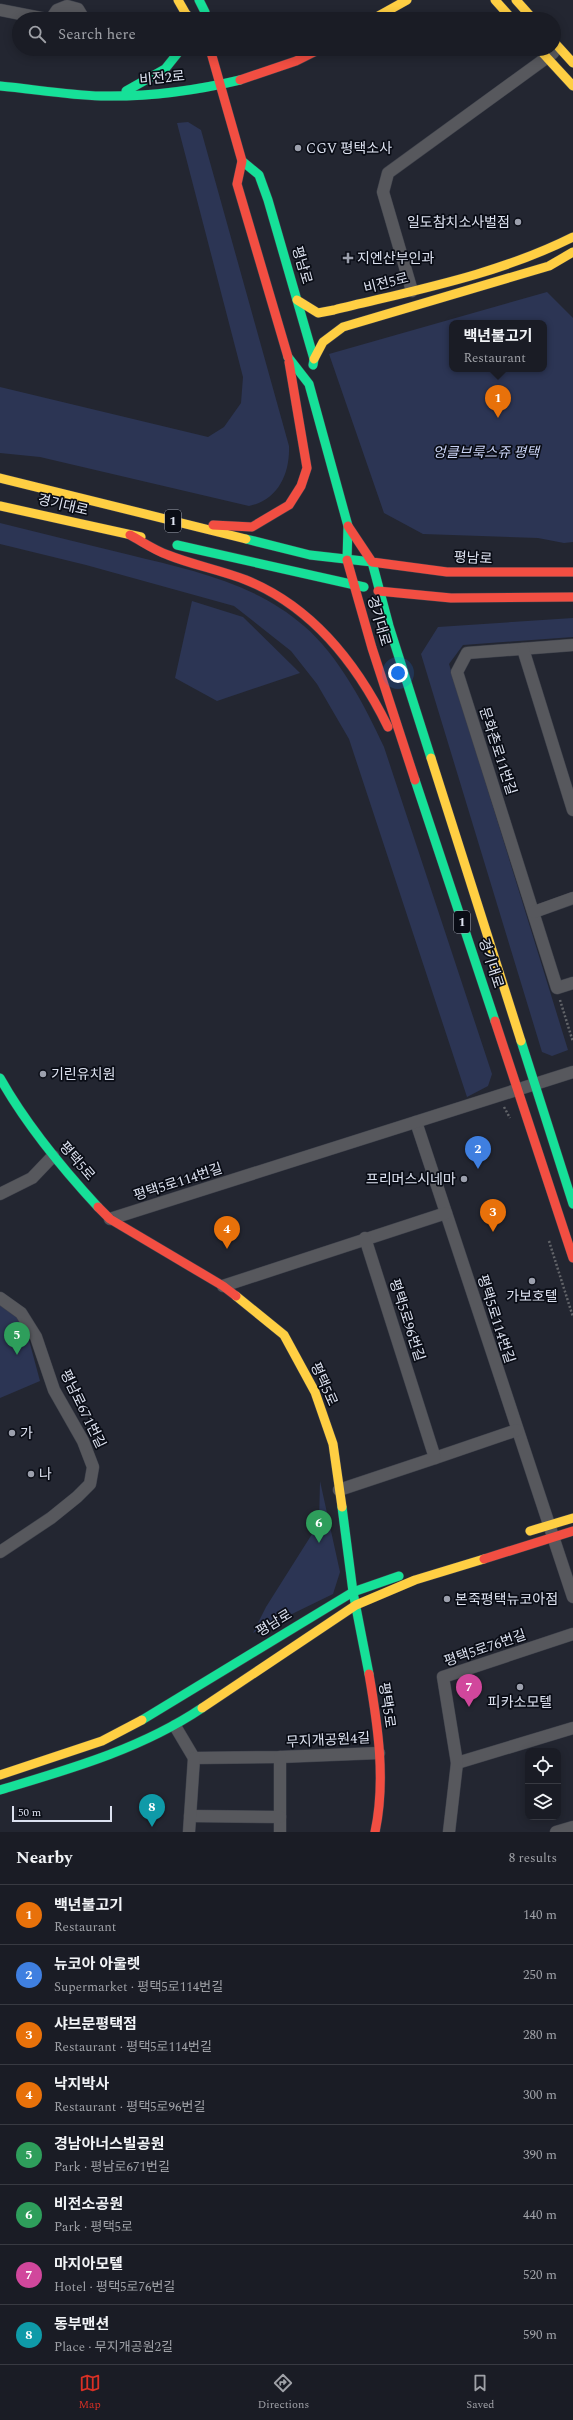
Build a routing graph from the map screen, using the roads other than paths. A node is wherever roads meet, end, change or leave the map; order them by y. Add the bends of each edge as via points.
1 (178, 0) edge
2 (199, 0) edge
3 (406, 0) edge
4 (495, 0) edge
5 (516, 0) edge
6 (0, 10) edge
7 (12, 12) edge
8 (55, 12) edge
9 (80, 12) edge
10 (185, 12) edge
11 (205, 12) edge
12 (385, 12) edge
13 (506, 12) edge
14 (527, 12) edge
15 (561, 50) edge
16 (178, 56) edge
17 (212, 56) edge
18 (308, 56) edge
19 (539, 56) edge
20 (546, 56) edge
21 (573, 63) edge
22 (0, 86) edge
23 (221, 86) junction
24 (573, 86) edge
25 (121, 94) junction
26 (242, 161) junction
27 (573, 237) edge
28 (573, 252) edge
29 (412, 291) junction
30 (297, 300) junction
31 (314, 359) junction
32 (289, 361) junction
33 (309, 384) junction
34 (0, 478) edge
35 (0, 506) edge
36 (164, 519) junction
37 (348, 526) junction
38 (130, 535) junction
39 (347, 560) junction
40 (372, 562) junction
41 (573, 572) edge
42 (354, 585) junction
43 (378, 591) junction
44 (573, 597) edge
45 (573, 645) edge
46 (523, 649) junction
47 (419, 791) junction
48 (573, 810) edge
49 (573, 898) edge
50 (534, 912) junction
51 (573, 983) edge
52 (573, 1072) edge
53 (0, 1078) edge
54 (526, 1087) junction
55 (416, 1122) junction
56 (53, 1156) junction
57 (0, 1194) edge
58 (573, 1204) edge
59 (446, 1213) junction
60 (110, 1219) junction
61 (365, 1238) junction
62 (573, 1258) edge
63 (223, 1286) junction
64 (0, 1298) edge
65 (517, 1430) junction
66 (435, 1458) junction
67 (340, 1490) junction
68 (573, 1518) edge
69 (552, 1530) junction
70 (573, 1531) edge
71 (523, 1533) dead end
72 (0, 1552) edge
73 (429, 1565) dead end
74 (363, 1588) junction
75 (353, 1592) junction
76 (573, 1597) edge
77 (356, 1605) junction
78 (366, 1605) junction
79 (371, 1631) dead end
80 (573, 1634) edge
81 (175, 1726) junction
82 (573, 1728) edge
83 (379, 1753) junction
84 (280, 1757) junction
85 (194, 1758) junction
86 (457, 1764) junction
87 (0, 1775) edge
88 (390, 1781) dead end
89 (0, 1790) edge
90 (190, 1816) junction
91 (280, 1817) junction
92 (573, 1827) edge
93 (189, 1832) edge
94 (280, 1832) edge
95 (375, 1832) edge
96 (449, 1832) edge
97 (556, 1832) edge

1 - 10 street
2 - 11 street
3 - 12 street
4 - 13 street
5 - 14 street
6 - 7 street
8 - 9 street via 67,6
15 - 21 street
16 - 25 street via 160,74
17 - 23 street, 평남로
18 - 23 street, 비전2로
19 - 29 street via 388,173 383,192
20 - 24 street
22 - 25 street, 비전2로 via 101,96
23 - 25 street, 비전2로
23 - 26 street, 평남로
26 - 30 street, 평남로 via 259,175
26 - 32 street, 평남로 via 237,184
27 - 29 street, 비전5로 via 556,247 502,267
28 - 31 street, 비전5로 via 549,266 343,326 323,342
29 - 30 street, 비전5로 via 318,312
30 - 31 street, 평남로
31 - 33 street, 평남로
32 - 33 street, 평남로
32 - 36 street via 307,468 301,486 289,505 252,528
33 - 37 street, 평남로
34 - 36 street, 경기대로 / 1
35 - 38 street, 경기대로 / 1
36 - 39 street, 경기대로 / 1 via 310,555
37 - 39 street
37 - 40 street
38 - 42 street, 경기대로 / 1
38 - 47 street via 172,557 213,568 257,585 297,609 325,632 351,664 381,712
39 - 40 street, 경기대로 / 1
39 - 42 street, 경기대로 / 1
40 - 41 street, 평남로 via 397,568 497,573
40 - 43 street, 경기대로 / 1
42 - 43 street, 경기대로 / 1
42 - 47 street, 경기대로 / 1
43 - 44 street via 492,600
43 - 54 street, 경기대로 / 1
45 - 46 street, 문화촌로11번길
46 - 48 street
46 - 50 street, 문화촌로11번길 via 467,653 457,672
47 - 54 street, 경기대로 / 1
49 - 50 street
50 - 51 street, 문화촌로11번길 via 557,988
52 - 54 street, 평택5로114번길
53 - 56 street, 평택5로 via 17,1108
54 - 55 street, 평택5로114번길
54 - 58 street, 경기대로 / 1
54 - 62 street, 경기대로 / 1
55 - 59 street, 평택5로114번길
55 - 60 street, 평택5로114번길
56 - 57 street via 32,1178
56 - 60 street, 평택5로
59 - 61 street
59 - 65 street, 평택5로114번길
60 - 63 street, 평택5로
61 - 63 street
61 - 66 street, 평택5로96번길
63 - 67 street, 평택5로 via 284,1335 315,1392 332,1444
64 - 72 street, 평남로671번길 via 21,1313 36,1337 54,1390 83,1441 93,1466 90,1484 77,1497
65 - 66 street
65 - 69 street, 평택5로114번길
66 - 67 street
67 - 75 street, 평택5로
68 - 69 street
69 - 70 street
69 - 71 street
69 - 76 street
69 - 78 street via 415,1580
73 - 74 street, 평남로
74 - 75 street, 평남로
74 - 78 street
75 - 77 street, 평택5로
75 - 87 street, 평남로 via 164,1708 102,1741
77 - 78 street
77 - 81 street
77 - 83 street, 평택5로 via 373,1697
79 - 88 street via 384,1712
80 - 86 street, 평택5로76번길 via 443,1677
81 - 85 street
81 - 89 street via 105,1758
82 - 86 street
83 - 84 street, 무지개공원4길
83 - 95 street, 평택5로 via 381,1803
84 - 85 street
84 - 91 street, 무지개공원4길
85 - 90 street
86 - 96 street, 평택5로76번길
90 - 91 street
90 - 93 street
91 - 94 street, 무지개공원4길
92 - 97 street

